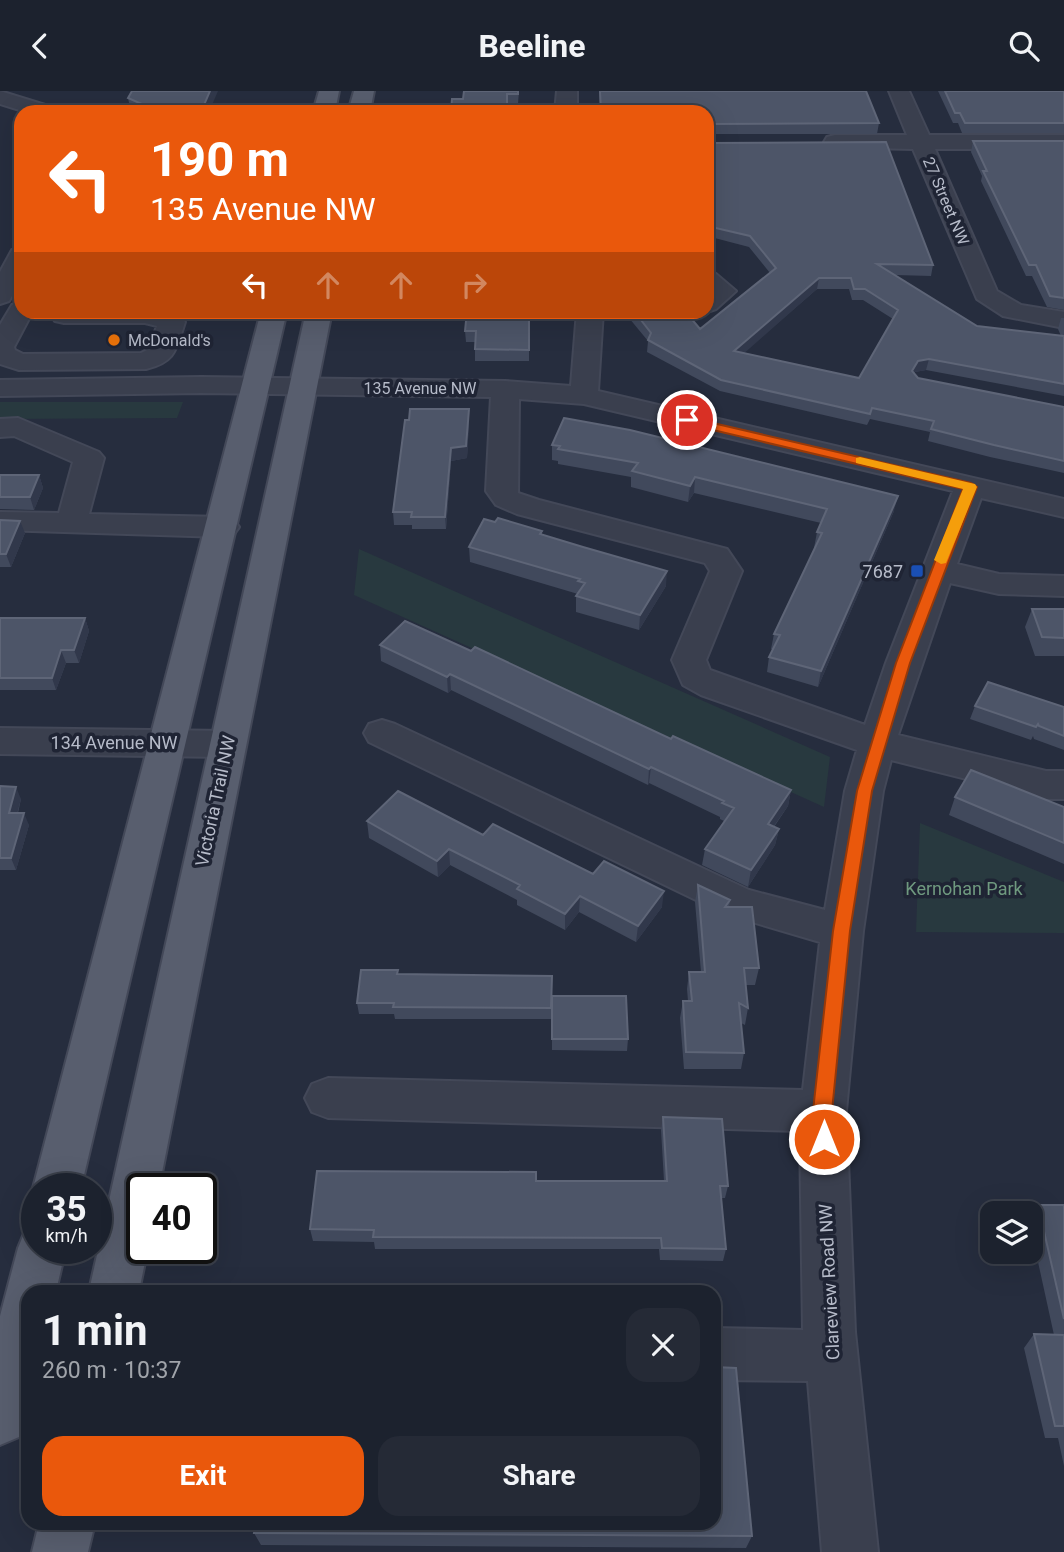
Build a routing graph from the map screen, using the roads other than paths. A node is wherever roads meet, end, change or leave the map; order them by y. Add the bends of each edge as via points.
1 (899, 91) edge
2 (13, 97) edge
3 (32, 105) edge
4 (921, 142) junction
5 (1064, 142) edge
6 (814, 143) edge
7 (714, 284) edge
8 (714, 298) edge
9 (37, 319) edge
10 (163, 319) edge
11 (272, 319) edge
12 (318, 319) edge
13 (589, 319) edge
14 (1064, 320) edge
15 (15, 321) edge
16 (39, 386) junction
17 (257, 386) junction
18 (304, 387) junction
19 (0, 388) edge
20 (505, 389) junction
21 (584, 396) junction
22 (9, 427) edge
23 (971, 487) junction
24 (1064, 509) edge
25 (0, 521) edge
26 (71, 524) junction
27 (223, 527) junction
28 (937, 570) junction
29 (1064, 586) edge
30 (382, 733) dead end
31 (0, 741) edge
32 (168, 741) junction
33 (877, 743) junction
34 (227, 744) junction
35 (1064, 785) edge
36 (842, 931) junction
37 (328, 1098) dead end
38 (823, 1111) junction
39 (61, 1173) edge
40 (38, 1264) edge
41 (33, 1285) edge
42 (115, 1285) edge
43 (21, 1333) edge
44 (721, 1354) edge
45 (832, 1356) junction
46 (0, 1418) edge
47 (65, 1530) edge
48 (60, 1552) edge
49 (850, 1552) edge

1 - 4 street, 27 Street NW
2 - 3 street
4 - 5 street
4 - 6 street
4 - 14 street, 27 Street NW via 986,294 1014,313
7 - 8 street via 723,291
9 - 15 street
10 - 15 street via 172,322 161,354 146,361 19,362 2,355
11 - 17 main road
12 - 18 main road, Victoria Trail NW
13 - 21 street
16 - 17 street, 135 Avenue NW
16 - 19 street, 135 Avenue NW
16 - 22 street
17 - 18 street, 135 Avenue NW
17 - 27 main road
18 - 20 street, 135 Avenue NW
18 - 34 main road, Victoria Trail NW
20 - 21 street, 135 Avenue NW
20 - 33 street via 501,491 507,499 716,556 726,571 690,660 695,677
21 - 23 street, 135 Avenue NW
22 - 26 street via 89,458
23 - 24 street, 135 Avenue NW
23 - 28 street, Clareview Road NW
25 - 26 street
26 - 27 street
27 - 32 main road
28 - 29 street via 999,584
28 - 33 street, Clareview Road NW
30 - 36 street via 739,903
31 - 32 street, 134 Avenue NW
32 - 34 street, 134 Avenue NW
32 - 39 main road
33 - 35 street via 1046,785
33 - 36 street, Clareview Road NW via 864,791
34 - 42 main road, Victoria Trail NW
36 - 38 street, Clareview Road NW
37 - 38 street
38 - 45 street, Clareview Road NW
40 - 41 main road
43 - 46 main road
44 - 45 street
45 - 49 street, Clareview Road NW
47 - 48 main road

